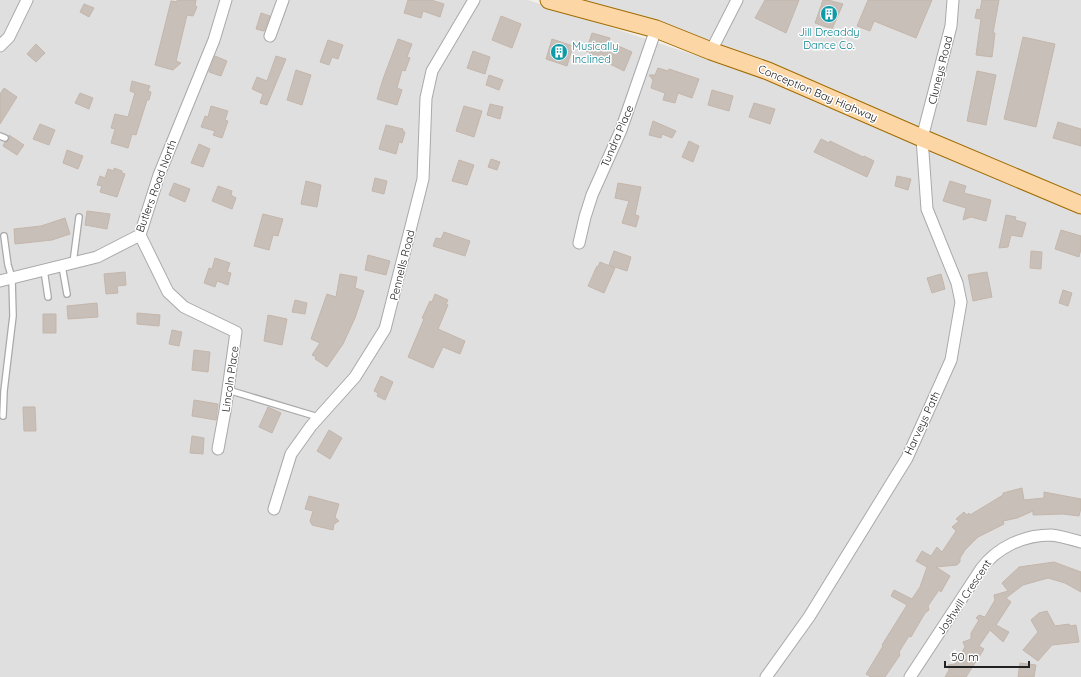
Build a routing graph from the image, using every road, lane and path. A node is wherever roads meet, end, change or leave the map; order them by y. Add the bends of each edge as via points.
1 (27, 0) edge
2 (226, 0) edge
3 (283, 0) edge
4 (474, 0) edge
5 (549, 0) edge
6 (737, 0) edge
7 (953, 0) edge
8 (656, 29) junction
9 (270, 36) dead end
10 (0, 46) edge
11 (712, 51) junction
12 (922, 138) junction
13 (1081, 205) edge
14 (78, 217) dead end
15 (140, 235) junction
16 (4, 236) dead end
17 (579, 243) dead end
18 (73, 263) junction
19 (62, 266) junction
20 (44, 270) junction
21 (12, 278) junction
22 (0, 281) edge
23 (67, 294) dead end
24 (48, 297) dead end
25 (228, 390) junction
26 (3, 416) dead end
27 (318, 417) junction
28 (218, 449) dead end
29 (274, 508) dead end
30 (1081, 542) edge
31 (766, 677) edge
32 (910, 677) edge

1 - 10 street via 9,37
2 - 15 street, Butlers Road North via 214,40 159,175
3 - 9 street
4 - 27 street, Pennells Road via 432,71 426,98 423,179 385,329 355,377
5 - 8 main road, Conception Bay Highway
6 - 11 street
7 - 12 street, Cluneys Road via 951,26
8 - 11 main road, Conception Bay Highway
8 - 17 street, Tundra Place via 621,130 592,195
11 - 12 main road, Conception Bay Highway via 768,70
12 - 13 main road, Conception Bay Highway
12 - 31 street, Harveys Path via 927,209 957,283 961,302 951,360 907,458 809,617
14 - 18 lane
15 - 18 street, Butlers Road North via 97,257
15 - 25 street, Lincoln Place via 168,292 184,307 236,332
16 - 21 lane
18 - 19 street, Butlers Road North
19 - 20 street, Butlers Road North
19 - 23 lane
20 - 21 street, Butlers Road North
20 - 24 lane
21 - 22 street, Butlers Road North
21 - 26 lane via 12,316
25 - 27 lane
25 - 28 street, Lincoln Place
27 - 29 street, Pennells Road via 291,454
30 - 32 street, Joshwill Crescent via 1058,536 1039,536 1009,545 992,556

